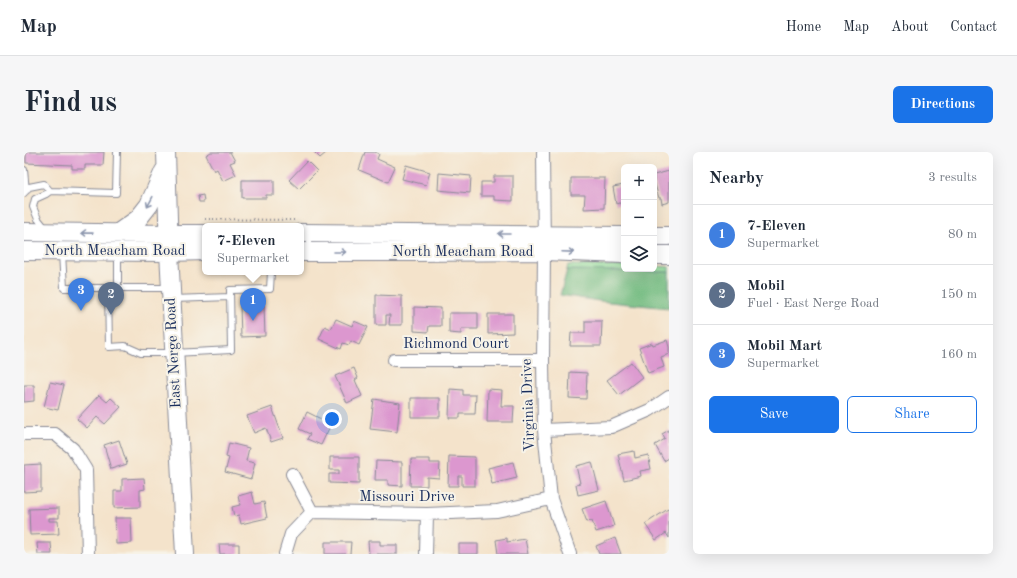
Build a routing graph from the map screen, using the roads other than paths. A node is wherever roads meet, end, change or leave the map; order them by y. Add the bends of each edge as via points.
1 (117, 152) edge
2 (542, 152) edge
3 (166, 159) edge
4 (24, 170) edge
5 (50, 191) junction
6 (25, 192) edge
7 (24, 232) edge
8 (49, 232) junction
9 (118, 233) junction
10 (304, 233) edge
11 (168, 234) junction
12 (202, 234) edge
13 (621, 236) edge
14 (657, 236) edge
15 (669, 236) edge
16 (544, 243) junction
17 (24, 251) edge
18 (62, 251) junction
19 (202, 251) edge
20 (118, 252) junction
21 (169, 252) junction
22 (304, 252) edge
23 (621, 254) edge
24 (657, 254) edge
25 (669, 255) edge
26 (271, 275) edge
27 (108, 288) junction
28 (118, 288) junction
29 (171, 294) junction
30 (230, 297) junction
31 (174, 353) junction
32 (394, 360) dead end
33 (543, 360) junction
34 (669, 397) edge
35 (544, 430) junction
36 (24, 434) edge
37 (292, 474) dead end
38 (551, 499) junction
39 (312, 512) junction
40 (427, 514) junction
41 (88, 554) edge
42 (185, 554) edge
43 (285, 554) edge
44 (426, 554) edge
45 (570, 554) edge

1 - 5 lane via 116,193
2 - 16 street, Virginia Drive
3 -> 9 main road via 149,205 138,218
3 - 11 main road, East Nerge Road
4 - 6 lane
5 - 6 lane via 44,184 30,187
5 - 8 lane via 35,199 33,208
7 - 8 main road, North Meacham Road
9 -> 8 main road, North Meacham Road
9 - 11 main road, North Meacham Road
16 -> 10 main road, North Meacham Road
11 - 12 main road, North Meacham Road
11 - 21 main road, East Nerge Road
13 - 16 main road, North Meacham Road
14 - 15 main road
22 -> 16 main road, North Meacham Road via 418,252
16 -> 23 main road, North Meacham Road
16 - 33 street, Virginia Drive
17 - 18 main road, North Meacham Road
18 - 20 main road, North Meacham Road
18 - 27 lane via 64,288
19 - 21 main road, North Meacham Road
20 - 21 main road, North Meacham Road
20 - 28 lane
21 - 29 main road, East Nerge Road
24 - 25 main road
26 - 30 lane via 270,289 230,290
27 - 28 lane
27 - 31 lane via 108,346 125,346 141,353
28 - 29 lane
29 - 30 lane
29 - 31 main road, East Nerge Road
30 - 31 lane via 231,350
31 - 42 main road, East Nerge Road
32 - 33 street, Richmond Court
33 - 35 street, Virginia Drive
34 - 35 street via 650,410 611,427
35 - 38 street, Virginia Drive
36 - 41 street via 55,434 72,449 86,470
37 - 39 street
38 - 40 street, Missouri Drive via 497,511
38 - 45 street, Virginia Drive
39 - 40 street, Missouri Drive
39 - 43 street via 291,534
40 - 44 street

